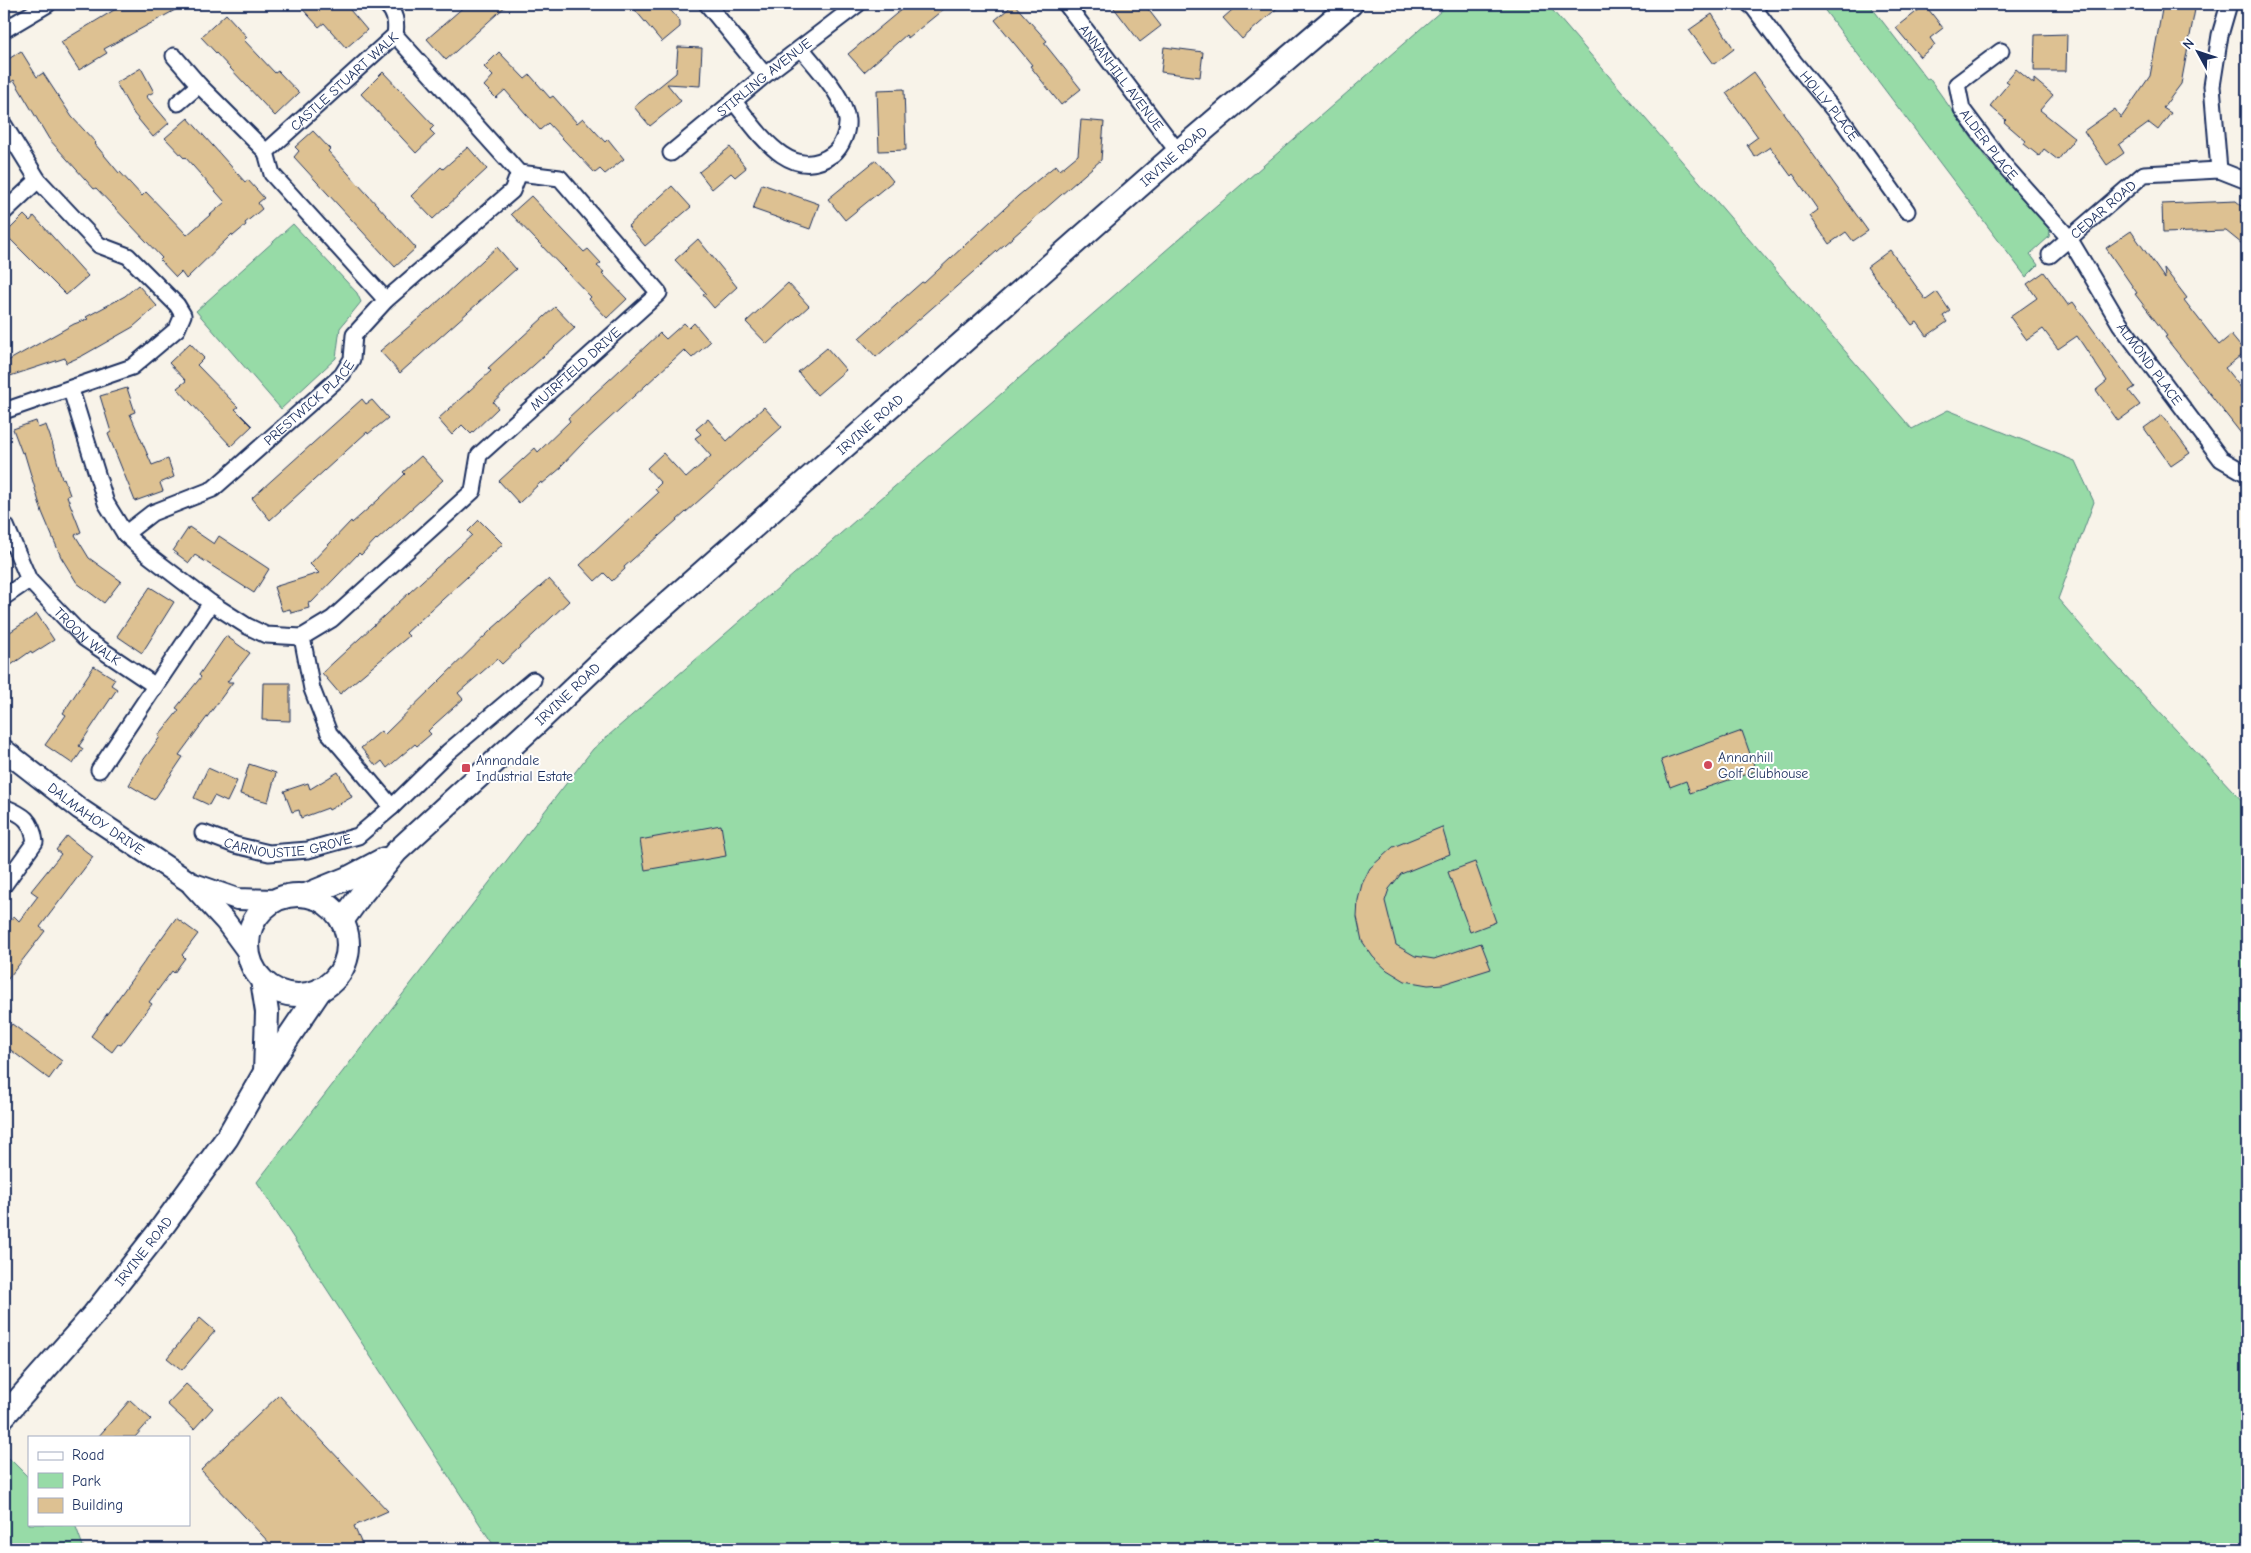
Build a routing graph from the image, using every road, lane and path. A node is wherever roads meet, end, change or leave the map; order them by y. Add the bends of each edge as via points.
1 (48, 4) edge
2 (386, 4) edge
3 (708, 4) edge
4 (858, 4) edge
5 (1066, 4) edge
6 (1351, 4) edge
7 (1749, 4) edge
8 (2229, 4) edge
9 (4, 30) edge
10 (395, 35) junction
11 (802, 49) junction
12 (2001, 51) dead end
13 (174, 56) dead end
14 (765, 76) junction
15 (199, 85) junction
16 (178, 103) dead end
17 (734, 103) junction
18 (4, 125) edge
19 (266, 152) junction
20 (1178, 152) junction
21 (672, 153) dead end
22 (2219, 170) junction
23 (519, 173) junction
24 (38, 180) junction
25 (2247, 181) edge
26 (1908, 211) dead end
27 (4, 212) edge
28 (2069, 238) junction
29 (2050, 255) dead end
30 (386, 300) junction
31 (71, 390) junction
32 (4, 411) edge
33 (2247, 474) edge
34 (6, 526) dead end
35 (125, 534) junction
36 (29, 580) junction
37 (4, 597) edge
38 (211, 603) junction
39 (302, 637) junction
40 (533, 680) dead end
41 (154, 685) junction
42 (4, 750) edge
43 (99, 770) dead end
44 (4, 807) edge
45 (392, 807) junction
46 (203, 832) dead end
47 (396, 852) junction
48 (191, 883) junction
49 (4, 886) edge
50 (306, 895) junction
51 (276, 900) junction
52 (342, 922) junction
53 (248, 952) junction
54 (262, 980) junction
55 (321, 989) junction
56 (265, 1072) junction
57 (4, 1416) edge

1 - 9 street
2 - 10 street, CASTLE STUART WALK via 396,23
3 - 14 street
4 - 11 street, STIRLING AVENUE
5 - 20 street, ANNANHILL AVENUE
6 - 20 main road, IRVINE ROAD
7 - 26 street, HOLLY PLACE via 1842,120
8 - 22 street via 2220,35 2212,86
10 - 19 street, CASTLE STUART WALK
10 - 23 street
11 - 14 street, STIRLING AVENUE
11 - 17 street via 839,98 847,120 839,149 826,160 811,165 792,161 770,146
12 - 28 street, ALDER PLACE via 1957,84 1962,109 2004,165
13 - 15 street
14 - 17 street, STIRLING AVENUE
15 - 16 street
15 - 19 street
17 - 21 street, STIRLING AVENUE
18 - 24 street
19 - 30 street via 272,174
20 - 47 main road, IRVINE ROAD via 614,650
22 - 25 street, CEDAR ROAD
22 - 28 street, CEDAR ROAD via 2144,174
23 - 30 street, PRESTWICK PLACE via 512,191
23 - 39 street, MUIRFIELD DRIVE via 560,178 660,293 479,456 473,491 332,619
24 - 27 street
24 - 31 street via 99,245 128,256 183,315 177,329 132,367
28 - 29 street, CEDAR ROAD
28 - 33 street, ALMOND PLACE via 2120,324 2221,459
30 - 35 street, PRESTWICK PLACE via 354,335 352,359 342,374 213,489 152,512
31 - 32 street
31 - 35 street via 106,504
34 - 36 street, TROON WALK
35 - 38 street
36 - 37 street
36 - 41 street, TROON WALK via 84,638
38 - 39 street via 266,635
38 - 41 street
39 - 45 street via 312,689 329,732
40 - 45 street, CARNOUSTIE GROVE via 448,752
41 - 43 street
42 - 48 street, DALMAHOY DRIVE via 80,809
44 - 49 street via 23,816 33,827 34,842
45 - 46 street, CARNOUSTIE GROVE via 358,836 308,850 269,853 235,845
47 - 50 main road via 350,877
47 - 52 main road
48 - 51 street via 237,900
48 - 53 street
50 - 51 main road via 296,894
50 - 52 main road via 321,900
51 - 53 main road via 253,921
52 - 55 main road via 348,952 334,980
53 - 54 main road via 253,968
54 - 55 main road via 290,994 306,994
54 - 56 main road via 267,1012
55 - 56 main road, IRVINE ROAD
56 - 57 main road, IRVINE ROAD via 227,1138 160,1230 94,1314

